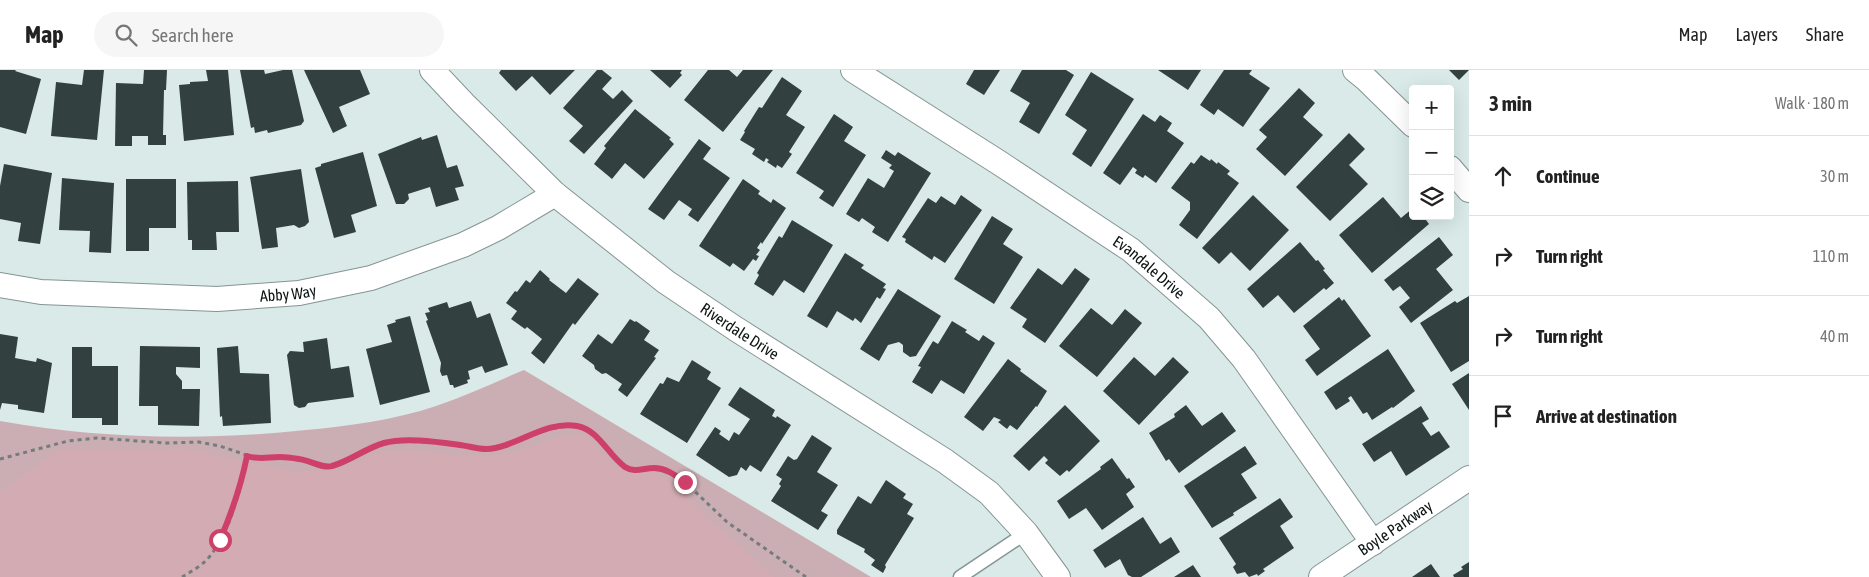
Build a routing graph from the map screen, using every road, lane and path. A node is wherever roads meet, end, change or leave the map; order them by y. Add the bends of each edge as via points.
1 (432, 70) edge
2 (854, 70) edge
3 (1355, 70) edge
4 (1409, 121) edge
5 (1454, 173) edge
6 (1469, 190) edge
7 (555, 194) junction
8 (0, 285) edge
9 (247, 456) junction
10 (0, 460) edge
11 (1469, 478) edge
12 (1026, 533) junction
13 (1372, 543) junction
14 (182, 577) edge
15 (806, 577) edge
16 (960, 577) edge
17 (1058, 577) edge
18 (1322, 577) edge

1 - 7 street, Riverdale Drive
2 - 13 street, Evandale Drive via 1131,250 1209,318 1244,359
3 - 4 street
5 - 6 street
7 - 8 street, Abby Way via 464,245 371,278 298,292 218,300 41,292
7 - 12 street, Riverdale Drive via 666,282 945,461 988,493
9 - 10 path via 199,442 97,438 68,441
9 - 14 path via 234,508 220,540 209,558
9 - 15 path via 302,459 330,467 384,443 447,443 486,449 510,444 538,431 576,426 600,440 627,469 655,468 668,471 685,482 727,522
11 - 13 street, Boyle Parkway
12 - 16 lane
12 - 17 street, Riverdale Drive
13 - 18 street, Boyle Parkway

